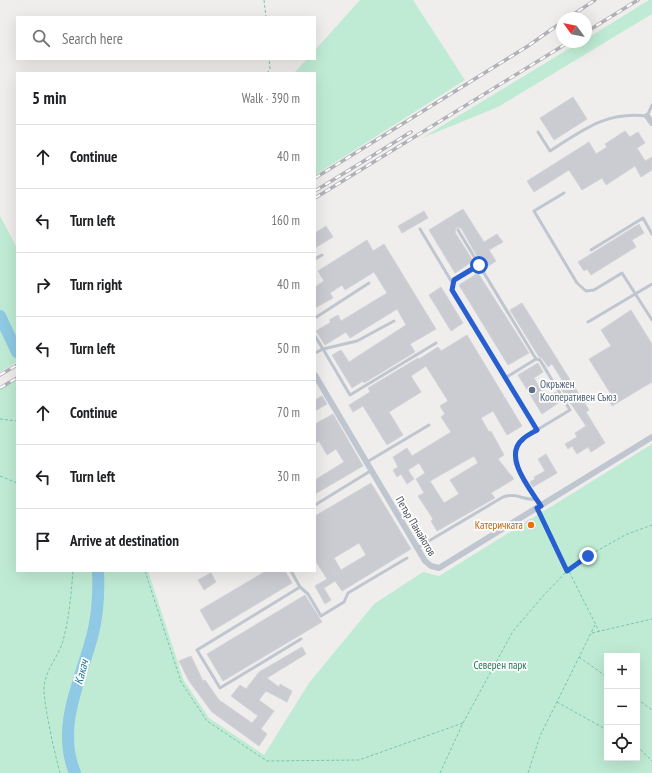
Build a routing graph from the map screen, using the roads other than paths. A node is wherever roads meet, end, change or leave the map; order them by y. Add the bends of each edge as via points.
1 (652, 105) edge
2 (649, 113) edge
3 (652, 123) edge
4 (538, 132) dead end
5 (564, 193) dead end
6 (420, 229) dead end
7 (458, 230) dead end
8 (652, 234) edge
9 (591, 250) dead end
10 (322, 255) dead end
11 (316, 258) edge
12 (479, 265) junction
13 (369, 283) dead end
14 (453, 284) junction
15 (652, 284) edge
16 (635, 294) junction
17 (316, 317) edge
18 (652, 320) edge
19 (394, 321) dead end
20 (588, 322) dead end
21 (316, 338) edge
22 (436, 343) dead end
23 (323, 349) junction
24 (316, 353) edge
25 (536, 359) junction
26 (316, 377) edge
27 (505, 378) junction
28 (429, 425) dead end
29 (537, 430) junction
30 (652, 437) edge
31 (367, 462) junction
32 (372, 470) junction
33 (536, 499) junction
34 (316, 504) edge
35 (539, 507) junction
36 (417, 548) junction
37 (407, 558) dead end
38 (292, 572) edge
39 (300, 587) junction
40 (301, 639) dead end

1 - 2 lane
2 - 3 street
2 - 4 lane via 598,121 550,151
5 - 16 lane via 534,211 577,283 586,291 594,290 622,273
6 - 14 lane
7 - 12 lane
8 - 9 lane via 643,218
10 - 11 lane
12 - 14 lane via 454,280
12 - 25 lane
13 - 17 lane
14 - 27 lane via 452,290
15 - 16 lane
16 - 18 lane
16 - 20 lane
19 - 23 lane via 357,341
21 - 23 lane
22 - 23 lane via 350,394
23 - 24 lane
25 - 27 lane
25 - 29 lane via 540,360 570,410
26 - 31 street, Петър Панайотов
27 - 29 lane
28 - 31 lane
29 - 33 lane via 522,440 515,452 516,464
30 - 35 street, Петър Панайотов
31 - 32 street, Петър Панайотов
32 - 34 lane
32 - 36 street, Петър Панайотов
33 - 35 lane
33 - 36 lane via 518,495 503,497
35 - 36 street, Петър Панайотов via 439,568 428,564
37 - 39 lane via 348,593 344,602 321,616 308,594
38 - 39 lane
39 - 40 lane via 197,650 220,688

